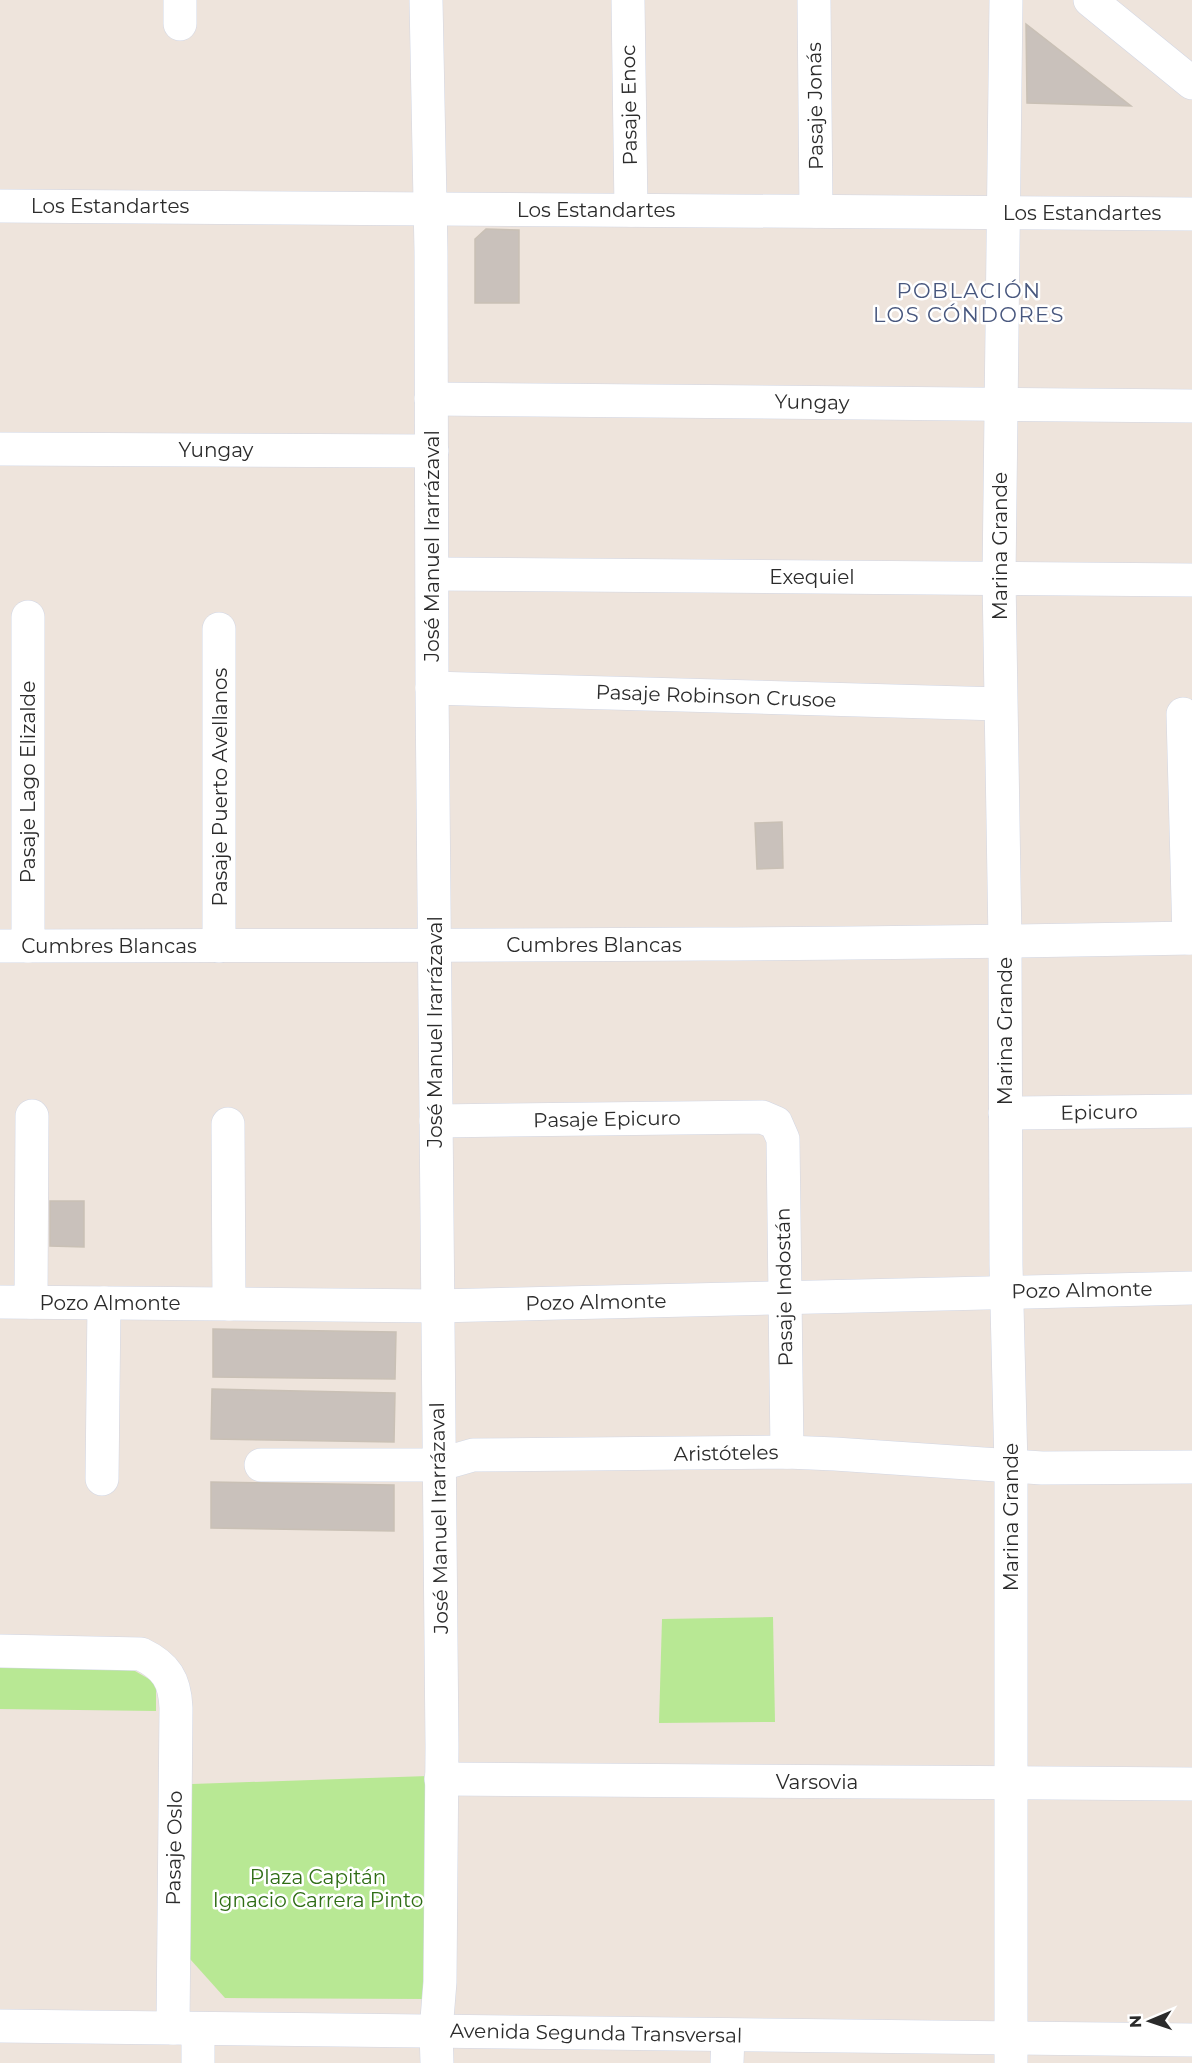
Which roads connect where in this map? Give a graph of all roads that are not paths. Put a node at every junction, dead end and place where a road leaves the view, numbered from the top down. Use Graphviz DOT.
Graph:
graph roads {
  1 [pos="426,0"];
  2 [pos="628,0"];
  3 [pos="814,0"];
  4 [pos="1006,0"];
  5 [pos="1090,0"];
  6 [pos="1192,83"];
  7 [pos="0,206"];
  8 [pos="430,208"];
  9 [pos="631,210"];
  10 [pos="816,211"];
  11 [pos="1003,213"];
  12 [pos="1192,214"];
  13 [pos="431,399"];
  14 [pos="1001,404"];
  15 [pos="1192,406"];
  16 [pos="0,449"];
  17 [pos="432,451"];
  18 [pos="433,573"];
  19 [pos="999,578"];
  20 [pos="1192,580"];
  21 [pos="28,618"];
  22 [pos="219,629"];
  23 [pos="432,688"];
  24 [pos="1000,704"];
  25 [pos="1183,714"];
  26 [pos="1190,938"];
  27 [pos="1005,942"];
  28 [pos="14,946"];
  29 [pos="219,946"];
  30 [pos="435,946"];
  31 [pos="1192,1111"];
  32 [pos="1005,1113"];
  33 [pos="32,1116"];
  34 [pos="436,1121"];
  35 [pos="776,1123"];
  36 [pos="228,1124"];
  37 [pos="1192,1288"];
  38 [pos="1006,1291"];
  39 [pos="784,1297"];
  40 [pos="16,1302"];
  41 [pos="104,1303"];
  42 [pos="229,1304"];
  43 [pos="437,1306"];
  44 [pos="787,1452"];
  45 [pos="261,1465"];
  46 [pos="438,1465"];
  47 [pos="1011,1466"];
  48 [pos="1192,1467"];
  49 [pos="102,1479"];
  50 [pos="0,1651"];
  51 [pos="441,1779"];
  52 [pos="1011,1783"];
  53 [pos="1192,1784"];
  54 [pos="0,2026"];
  55 [pos="185,2028"];
  56 [pos="1192,2040"];
  57 [pos="436,2047"];
  58 [pos="728,2049"];
  59 [pos="1011,2051"];
  60 [pos="198,2063"];
  1 -- 8 [label="street, José Manuel Irarrázaval"];
  2 -- 9 [label="street, Pasaje Enoc"];
  3 -- 10 [label="street, Pasaje Jonás"];
  4 -- 11 [label="street, Marina Grande"];
  5 -- 6 [label="street"];
  7 -- 8 [label="street, Los Estandartes"];
  8 -- 9 [label="street, Los Estandartes"];
  8 -- 13 [label="street, José Manuel Irarrázaval"];
  9 -- 10 [label="street, Los Estandartes"];
  10 -- 11 [label="street, Los Estandartes"];
  11 -- 12 [label="street, Los Estandartes"];
  11 -- 14 [label="street, Marina Grande"];
  13 -- 14 [label="street, Yungay"];
  13 -- 17 [label="street, José Manuel Irarrázaval"];
  14 -- 15 [label="street, Yungay"];
  14 -- 19 [label="street, Marina Grande"];
  16 -- 17 [label="street, Yungay"];
  17 -- 18 [label="street, José Manuel Irarrázaval"];
  18 -- 19 [label="street, Exequiel"];
  18 -- 23 [label="street, José Manuel Irarrázaval"];
  19 -- 20 [label="street, Exequiel"];
  19 -- 24 [label="street, Marina Grande"];
  21 -- 28 [label="street, Pasaje Lago Elizalde"];
  22 -- 29 [label="street, Pasaje Puerto Avellanos"];
  23 -- 24 [label="street, Pasaje Robinson Crusoe"];
  23 -- 30 [label="street, José Manuel Irarrázaval"];
  24 -- 27 [label="street, Marina Grande"];
  25 -- 26 [label="street, Cumbres Blancas"];
  26 -- 27 [label="street, Cumbres Blancas"];
  27 -- 30 [label="street, Cumbres Blancas"];
  27 -- 32 [label="street, Marina Grande"];
  28 -- 29 [label="street, Cumbres Blancas"];
  29 -- 30 [label="street, Cumbres Blancas"];
  30 -- 34 [label="street, José Manuel Irarrázaval"];
  31 -- 32 [label="street, Epicuro"];
  32 -- 38 [label="street, Marina Grande"];
  33 -- 40 [label="street"];
  34 -- 35 [label="street, Pasaje Epicuro"];
  34 -- 43 [label="street, José Manuel Irarrázaval"];
  35 -- 39 [label="street, Pasaje Indostán"];
  36 -- 42 [label="street"];
  37 -- 38 [label="street, Pozo Almonte"];
  38 -- 39 [label="street, Pozo Almonte"];
  38 -- 47 [label="street, Marina Grande"];
  39 -- 43 [label="street, Pozo Almonte"];
  39 -- 44 [label="street, Pasaje Indostán"];
  40 -- 41 [label="street, Pozo Almonte"];
  41 -- 42 [label="street, Pozo Almonte"];
  41 -- 49 [label="street"];
  42 -- 43 [label="street, Pozo Almonte"];
  43 -- 46 [label="street, José Manuel Irarrázaval"];
  44 -- 46 [label="street, Aristóteles"];
  44 -- 47 [label="street, Aristóteles"];
  45 -- 46 [label="street, Aristóteles"];
  46 -- 51 [label="street, José Manuel Irarrázaval"];
  47 -- 48 [label="street, Aristóteles"];
  47 -- 52 [label="street, Marina Grande"];
  50 -- 55 [label="street, Pasaje Oslo"];
  51 -- 52 [label="street, Varsovia"];
  51 -- 57 [label="street, José Manuel Irarrázaval"];
  52 -- 53 [label="street, Varsovia"];
  52 -- 59 [label="street, Marina Grande"];
  54 -- 55 [label="street, Avenida Segunda Transversal"];
  55 -- 57 [label="street, Avenida Segunda Transversal"];
  55 -- 60 [label="street, Pasaje Oslo"];
  56 -- 59 [label="street, Avenida Segunda Transversal"];
  57 -- 58 [label="street, Avenida Segunda Transversal"];
  58 -- 59 [label="street, Avenida Segunda Transversal"];
}
